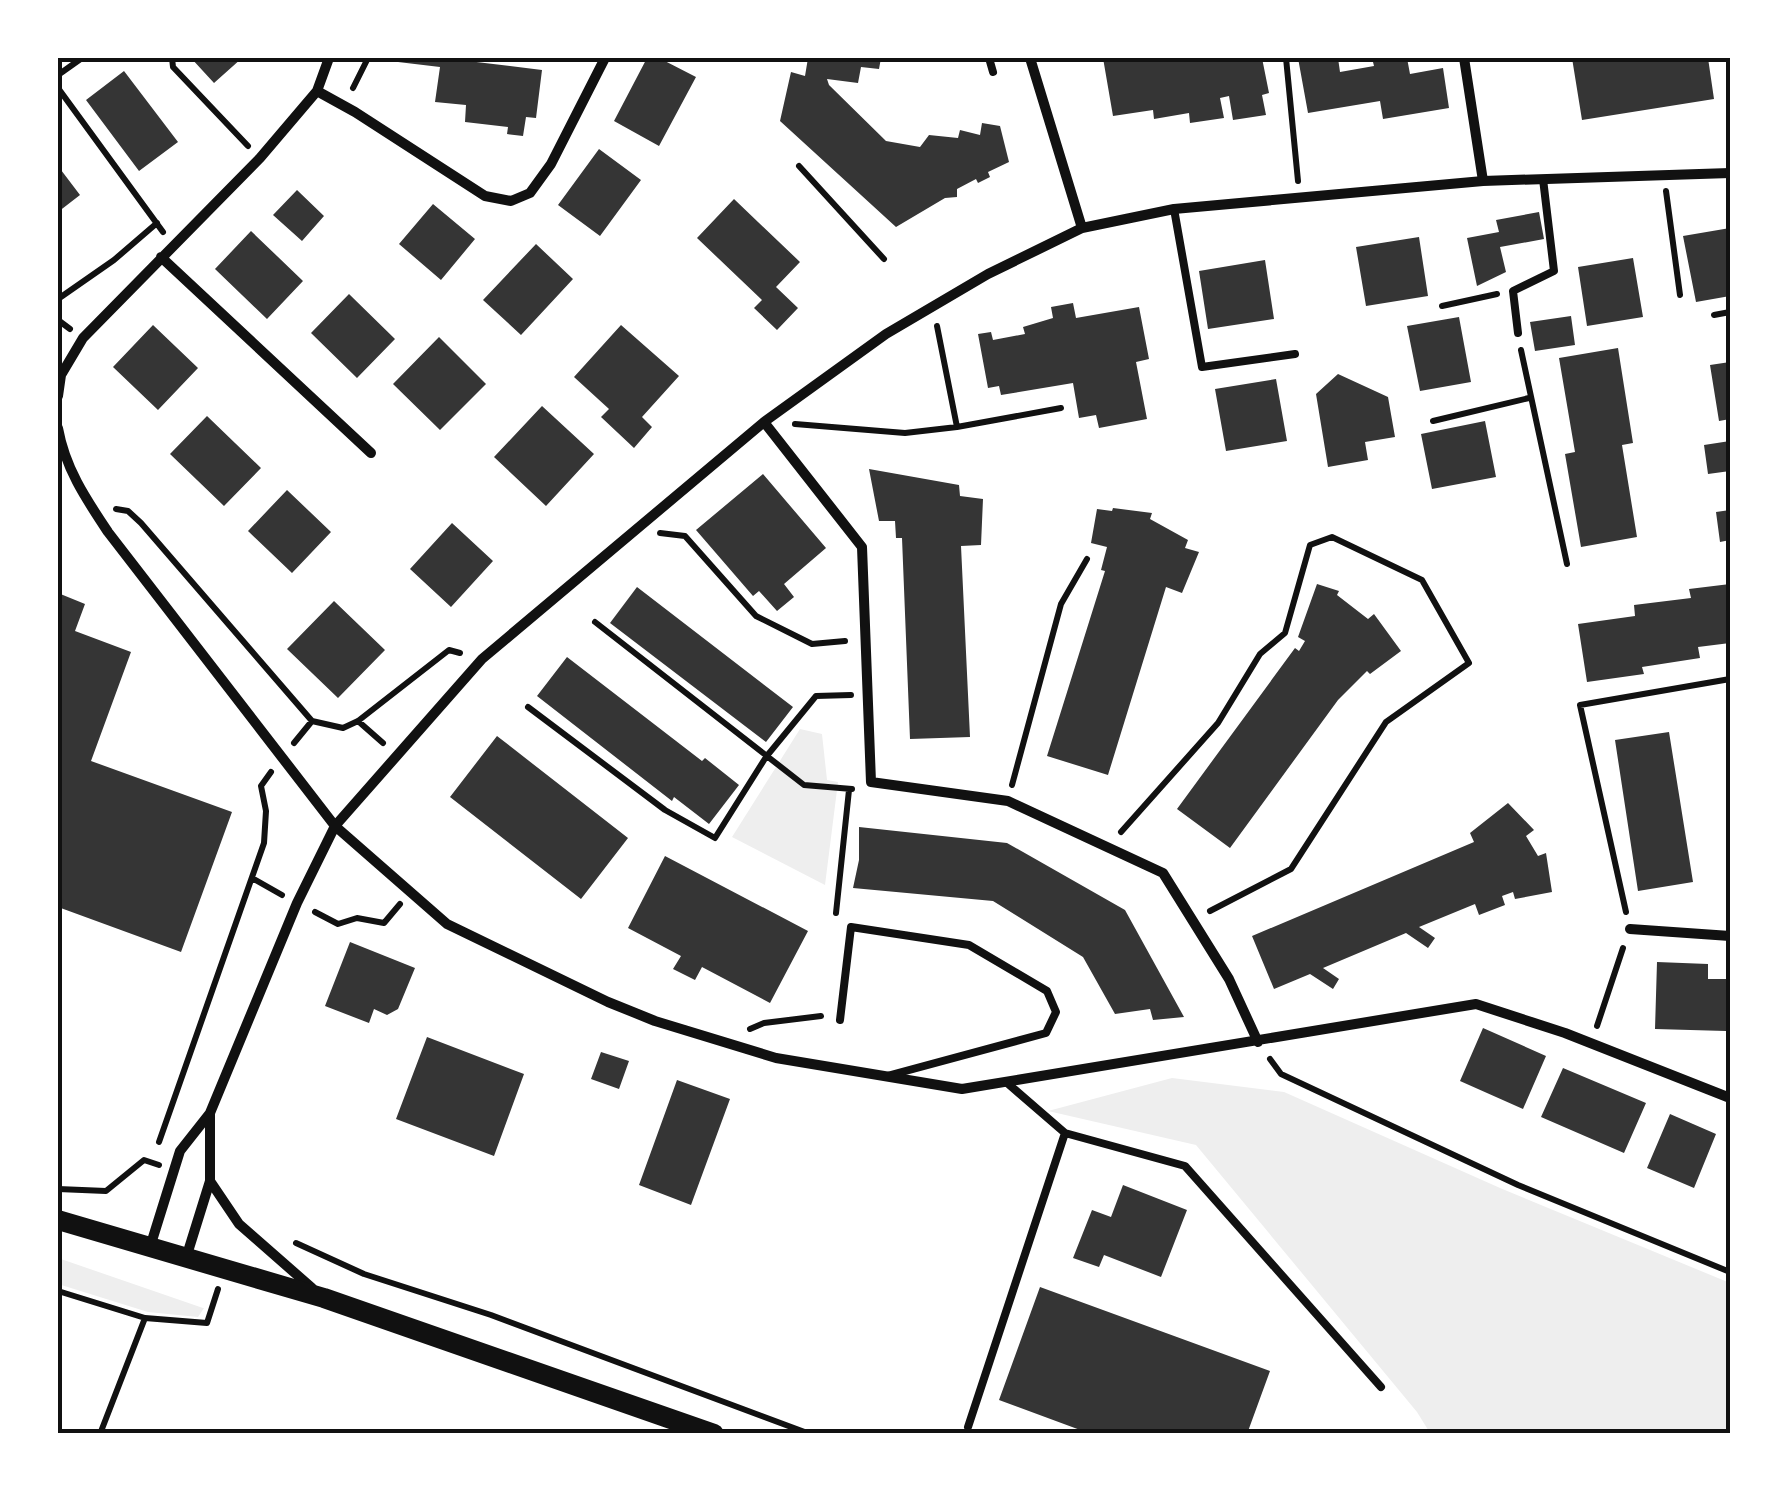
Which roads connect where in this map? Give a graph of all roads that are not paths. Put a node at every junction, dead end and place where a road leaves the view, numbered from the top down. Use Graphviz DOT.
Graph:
graph roads {
  1 [pos="329,58"];
  2 [pos="605,58"];
  3 [pos="989,58"];
  4 [pos="1030,58"];
  5 [pos="1464,58"];
  6 [pos="994,72"];
  7 [pos="316,91"];
  8 [pos="1730,173"];
  9 [pos="1542,179"];
  10 [pos="1483,181"];
  11 [pos="1174,209"];
  12 [pos="1082,228"];
  13 [pos="161,257"];
  14 [pos="1518,333"];
  15 [pos="1295,354"];
  16 [pos="59,375"];
  17 [pos="58,396"];
  18 [pos="764,422"];
  19 [pos="58,428"];
  20 [pos="371,453"];
  21 [pos="335,826"];
  22 [pos="1630,929"];
  23 [pos="1730,936"];
  24 [pos="840,1020"];
  25 [pos="1258,1042"];
  26 [pos="883,1076"];
  27 [pos="1006,1082"];
  28 [pos="1730,1098"];
  29 [pos="210,1113"];
  30 [pos="1065,1133"];
  31 [pos="210,1182"];
  32 [pos="58,1220"];
  33 [pos="150,1246"];
  34 [pos="186,1258"];
  35 [pos="324,1298"];
  36 [pos="1381,1387"];
  37 [pos="968,1427"];
  38 [pos="714,1434"];
  1 -- 7 [label="street"];
  2 -- 7 [label="street"];
  3 -- 6 [label="lane"];
  4 -- 12 [label="street"];
  5 -- 10 [label="street"];
  7 -- 13 [label="street"];
  8 -- 9 [label="street"];
  9 -- 10 [label="street"];
  9 -- 14 [label="lane"];
  10 -- 11 [label="street"];
  11 -- 12 [label="street"];
  11 -- 15 [label="lane"];
  12 -- 18 [label="street"];
  13 -- 16 [label="street"];
  13 -- 20 [label="street"];
  16 -- 17 [label="street"];
  18 -- 21 [label="street"];
  18 -- 25 [label="street"];
  19 -- 21 [label="street"];
  21 -- 26 [label="street"];
  21 -- 29 [label="street"];
  22 -- 23 [label="street"];
  24 -- 26 [label="lane"];
  25 -- 27 [label="street"];
  25 -- 28 [label="street"];
  26 -- 27 [label="street"];
  27 -- 30 [label="lane"];
  29 -- 31 [label="street"];
  29 -- 33 [label="street"];
  30 -- 36 [label="lane"];
  30 -- 37 [label="lane"];
  31 -- 34 [label="street"];
  31 -- 35 [label="street"];
  32 -- 33 [label="main road"];
  33 -- 34 [label="main road"];
  34 -- 35 [label="main road"];
  35 -- 38 [label="main road"];
}
